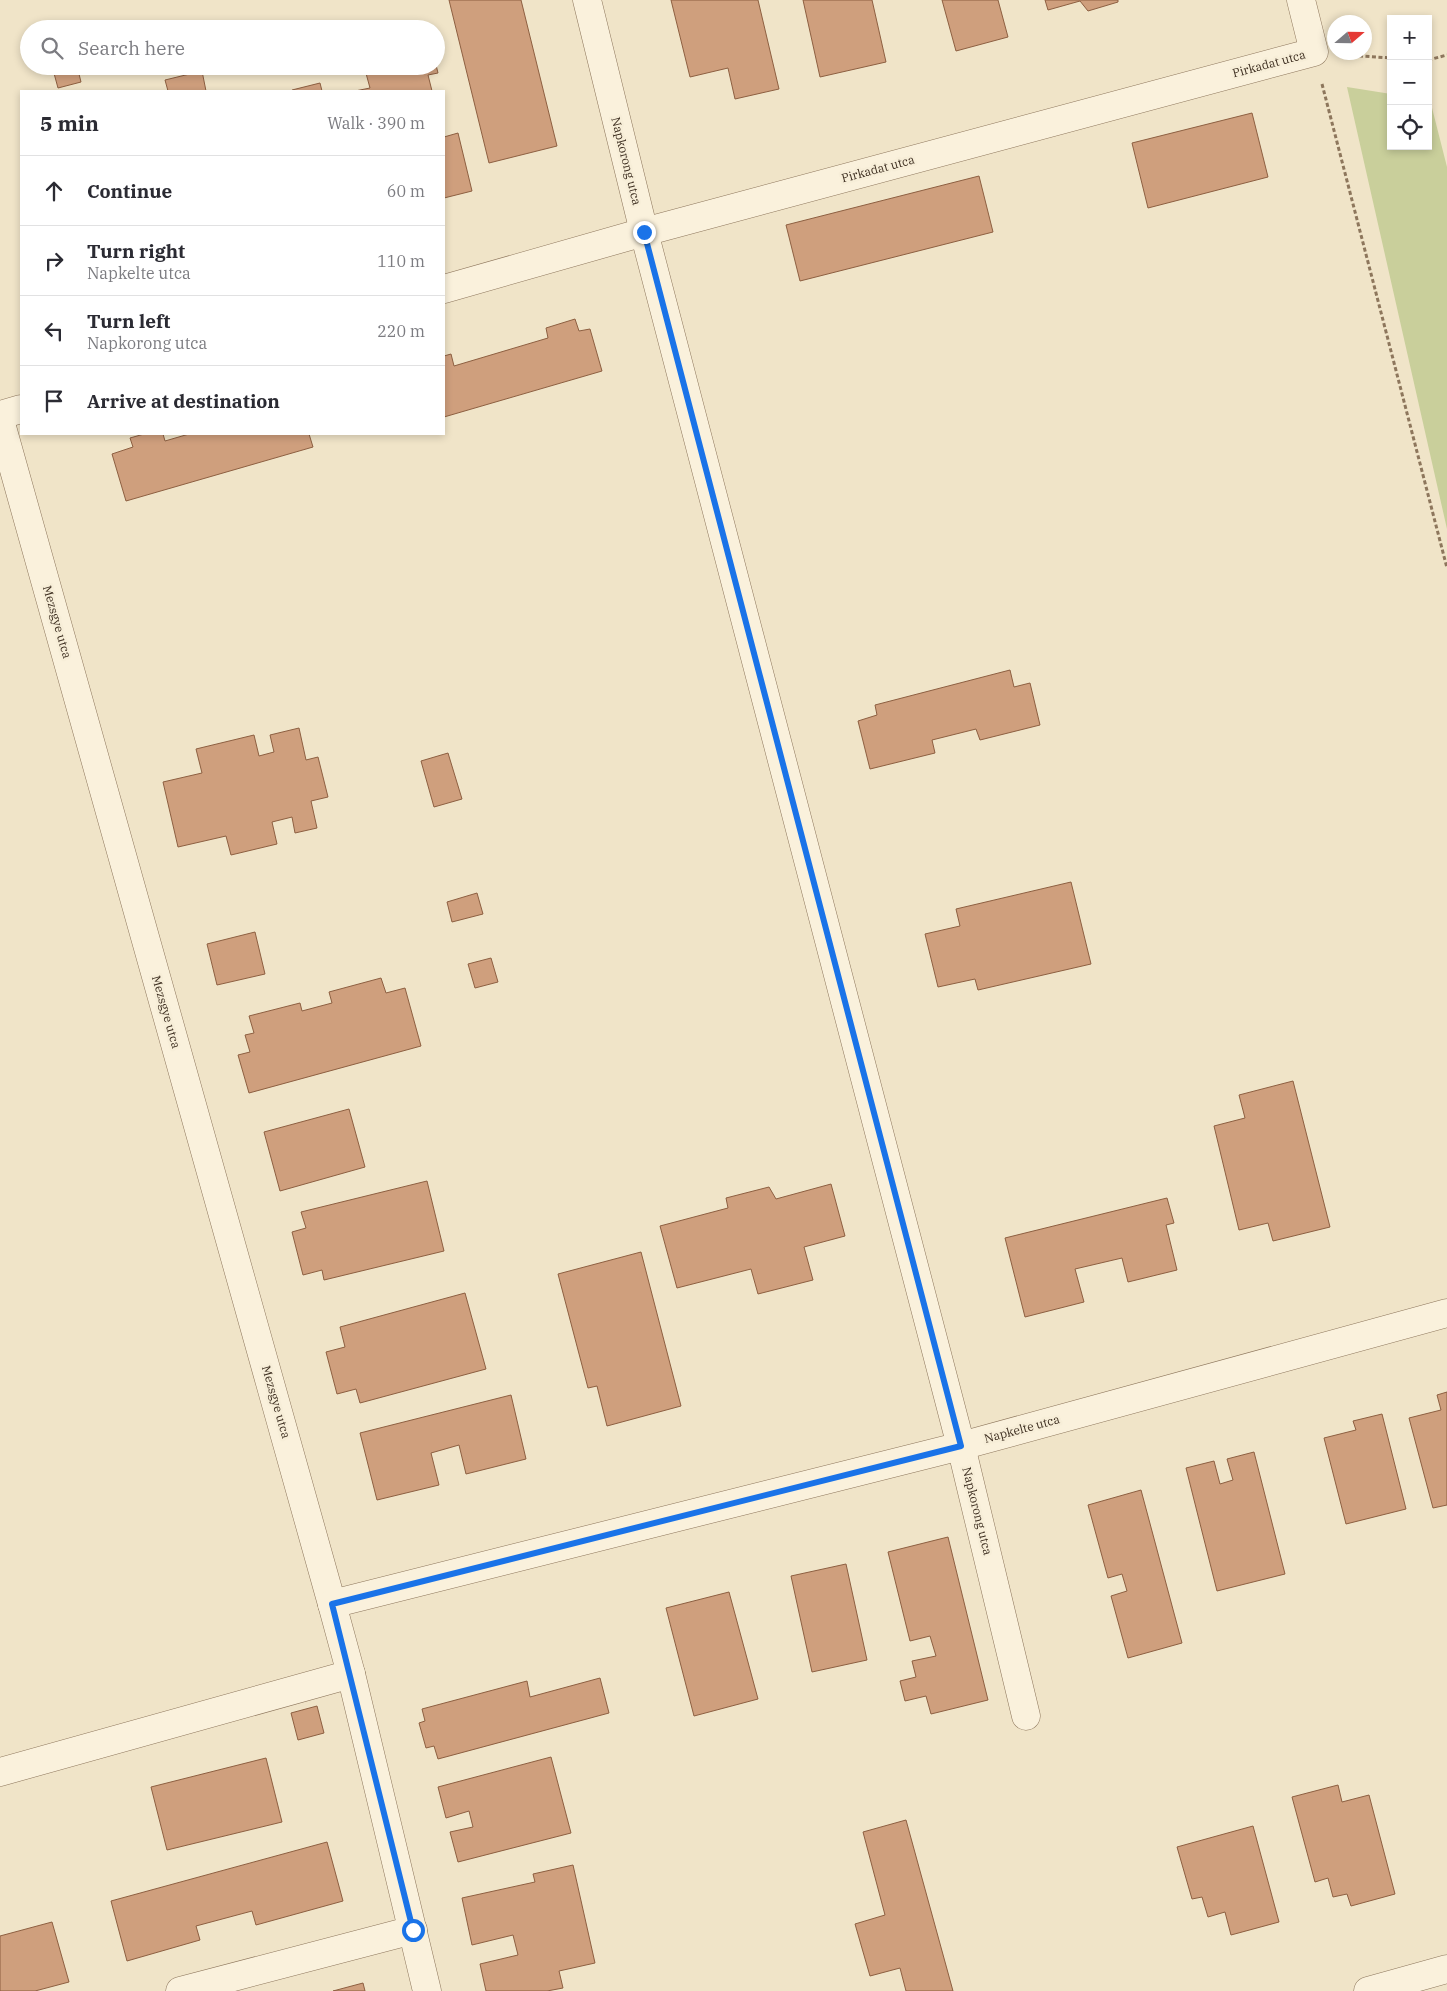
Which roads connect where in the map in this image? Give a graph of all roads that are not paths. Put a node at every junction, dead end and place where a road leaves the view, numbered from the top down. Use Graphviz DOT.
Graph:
graph roads {
  1 [pos="587,0"];
  2 [pos="1300,0"];
  3 [pos="644,232"];
  4 [pos="445,289"];
  5 [pos="20,409"];
  6 [pos="0,415"];
  7 [pos="0,420"];
  8 [pos="1447,1313"];
  9 [pos="961,1446"];
  10 [pos="332,1604"];
  11 [pos="351,1674"];
  12 [pos="1026,1716"];
  13 [pos="0,1772"];
  14 [pos="413,1930"];
  15 [pos="1447,1969"];
  16 [pos="180,1991"];
  17 [pos="428,1991"];
  18 [pos="1368,1991"];
  1 -- 3 [label="street, Napkorong utca"];
  2 -- 3 [label="street, Pirkadat utca"];
  3 -- 4 [label="street, Pirkadat utca"];
  3 -- 9 [label="street, Napkorong utca"];
  5 -- 6 [label="street"];
  7 -- 10 [label="street, Mezsgye utca"];
  8 -- 9 [label="street, Napkelte utca"];
  9 -- 10 [label="street, Napkelte utca"];
  9 -- 12 [label="street, Napkorong utca"];
  10 -- 11 [label="street, Mezsgye utca"];
  11 -- 13 [label="street"];
  11 -- 14 [label="street, Mezsgye utca"];
  14 -- 16 [label="street"];
  14 -- 17 [label="street, Mezsgye utca"];
  15 -- 18 [label="street"];
}
